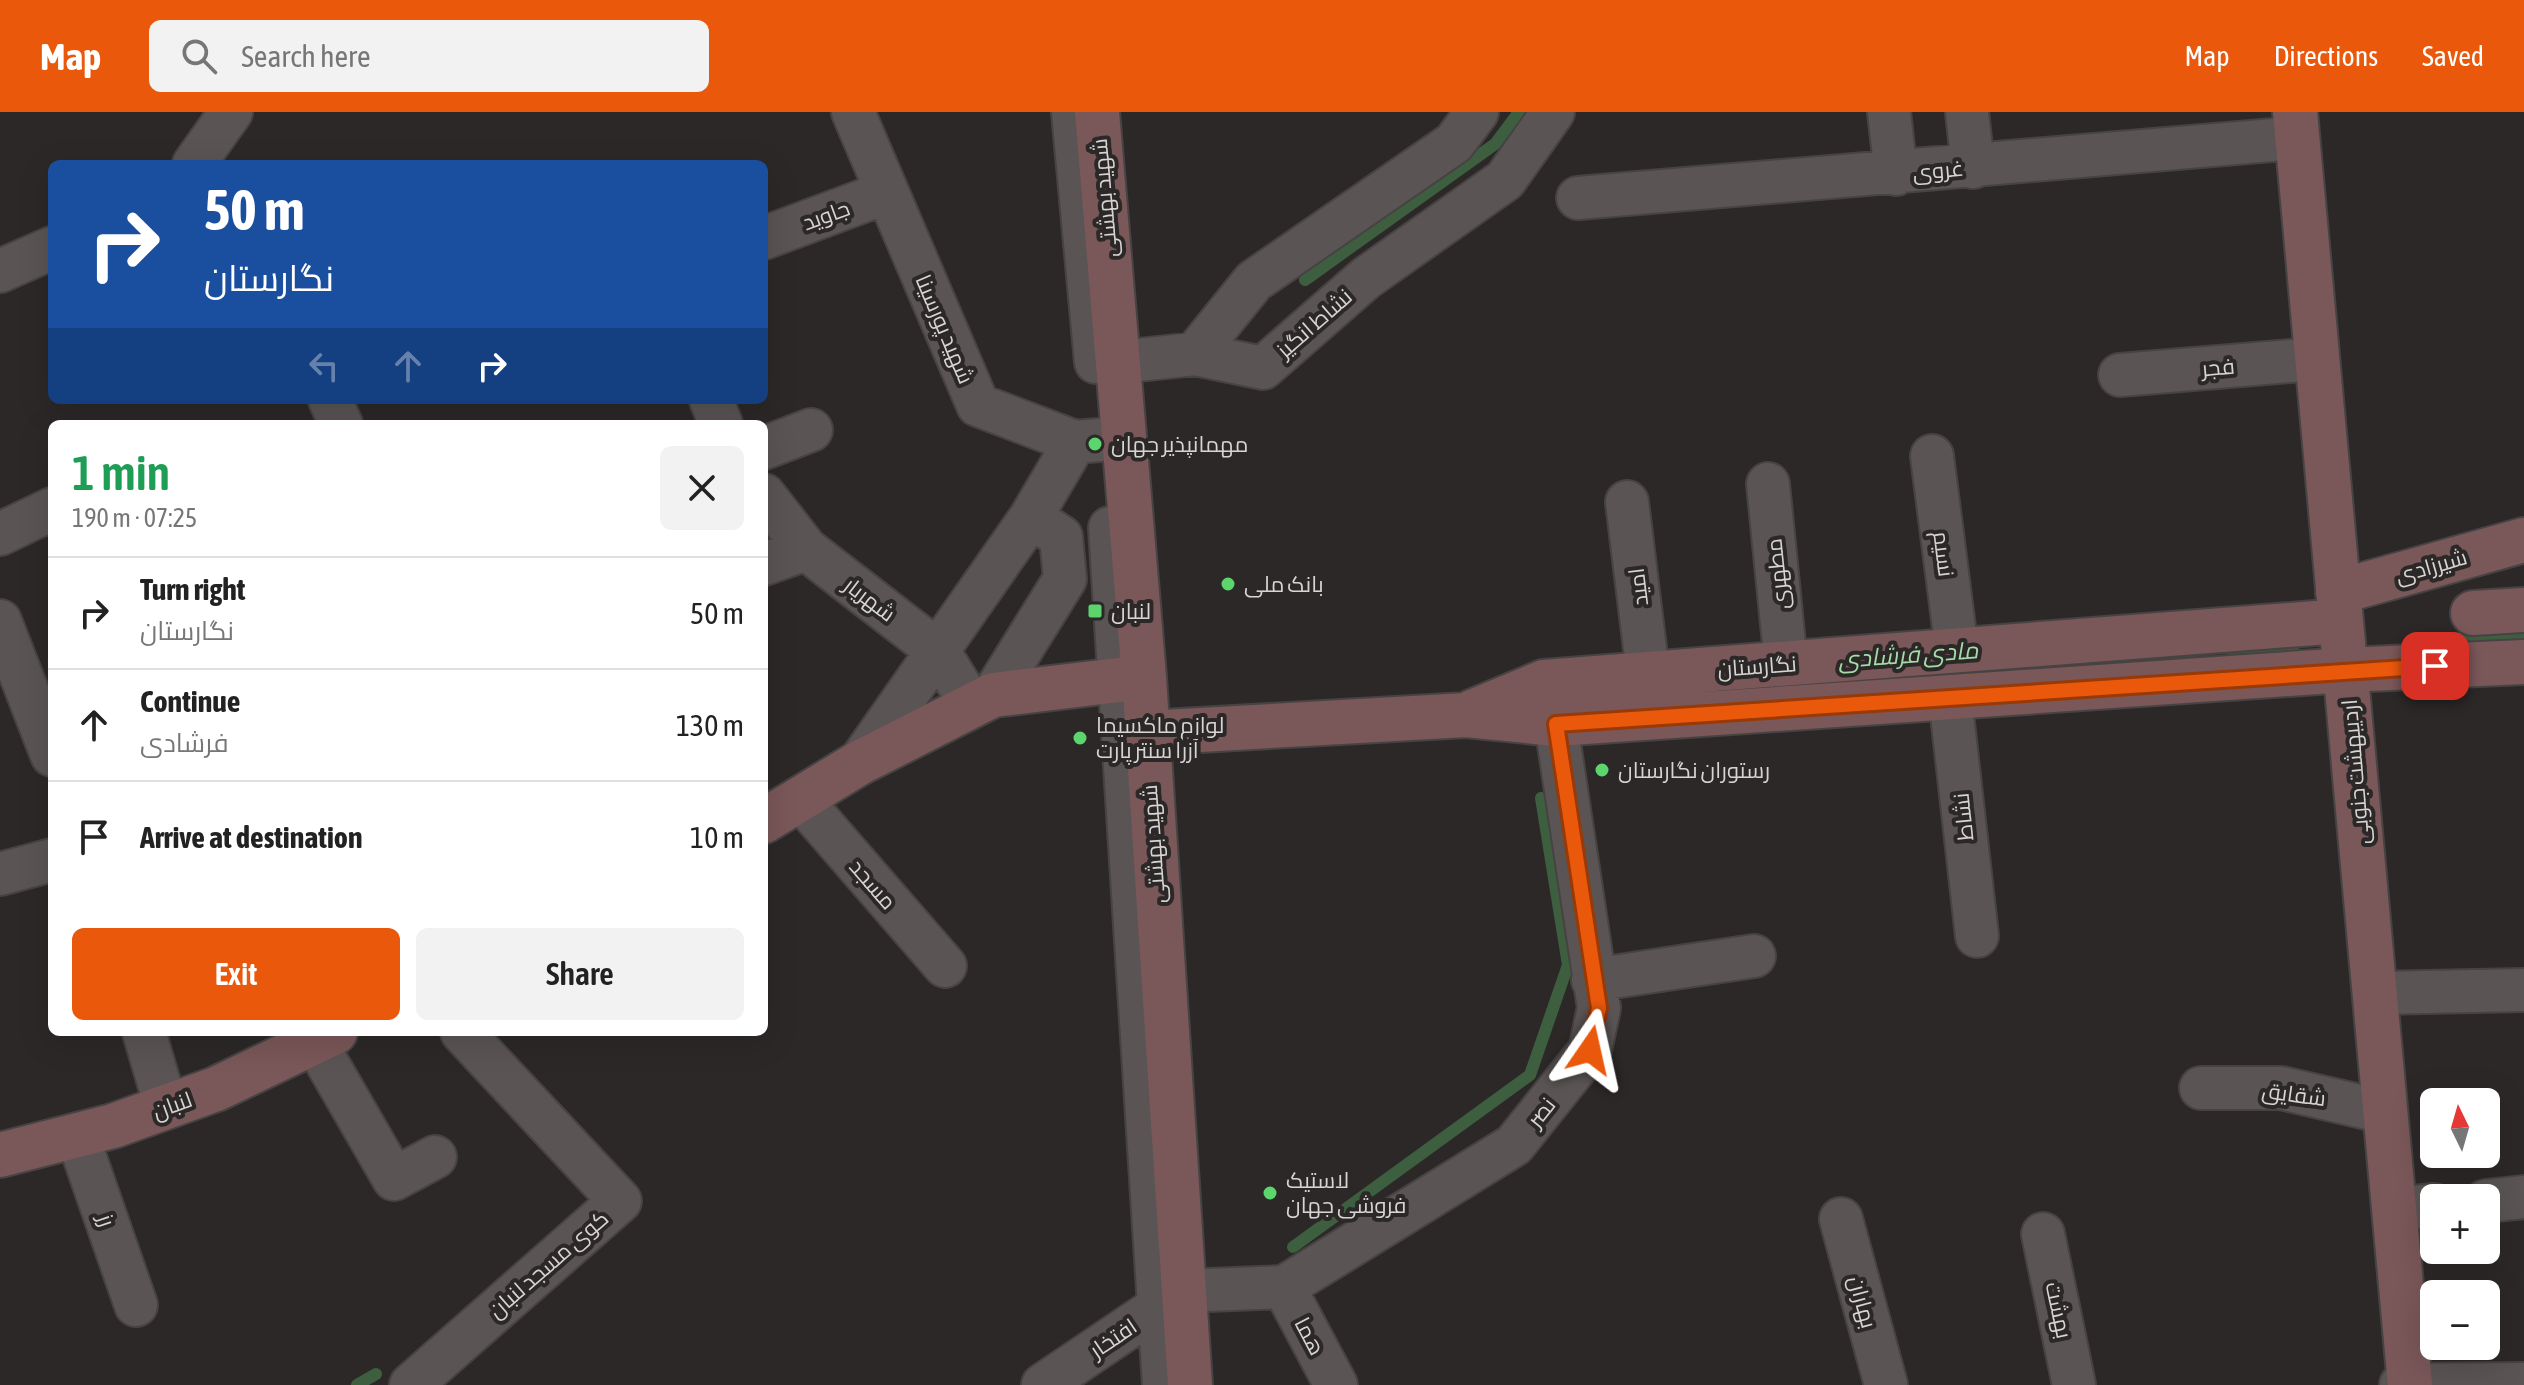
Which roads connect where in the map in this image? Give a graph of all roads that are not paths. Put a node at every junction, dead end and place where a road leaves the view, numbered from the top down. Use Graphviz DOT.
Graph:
graph roads {
  1 [pos="231,112"];
  2 [pos="853,112"];
  3 [pos="1073,112"];
  4 [pos="1097,112"];
  5 [pos="1477,112"];
  6 [pos="1553,112"];
  7 [pos="1889,112"];
  8 [pos="1967,112"];
  9 [pos="2296,125"];
  10 [pos="197,160"];
  11 [pos="1973,167"];
  12 [pos="1896,174"];
  13 [pos="887,192"];
  14 [pos="1578,198"];
  15 [pos="768,237"];
  16 [pos="48,250"];
  17 [pos="0,271"];
  18 [pos="1195,354"];
  19 [pos="2315,359"];
  20 [pos="1119,362"];
  21 [pos="2120,375"];
  22 [pos="811,430"];
  23 [pos="1101,440"];
  24 [pos="768,446"];
  25 [pos="1932,456"];
  26 [pos="1768,484"];
  27 [pos="768,500"];
  28 [pos="1627,502"];
  29 [pos="48,511"];
  30 [pos="1031,517"];
  31 [pos="0,534"];
  32 [pos="2524,540"];
  33 [pos="806,549"];
  34 [pos="768,563"];
  35 [pos="2340,606"];
  36 [pos="2524,610"];
  37 [pos="2473,613"];
  38 [pos="0,621"];
  39 [pos="1957,651"];
  40 [pos="939,652"];
  41 [pos="2524,662"];
  42 [pos="1786,664"];
  43 [pos="2346,670"];
  44 [pos="1648,673"];
  45 [pos="1132,679"];
  46 [pos="1950,697"];
  47 [pos="982,700"];
  48 [pos="1466,715"];
  49 [pos="1556,724"];
  50 [pos="1146,733"];
  51 [pos="48,745"];
  52 [pos="859,763"];
  53 [pos="783,811"];
  54 [pos="48,861"];
  55 [pos="0,874"];
  56 [pos="1977,936"];
  57 [pos="1754,956"];
  58 [pos="945,966"];
  59 [pos="1593,980"];
  60 [pos="2524,990"];
  61 [pos="2375,993"];
  62 [pos="145,1036"];
  63 [pos="466,1036"];
  64 [pos="325,1037"];
  65 [pos="2201,1088"];
  66 [pos="166,1107"];
  67 [pos="2385,1112"];
  68 [pos="77,1135"];
  69 [pos="0,1155"];
  70 [pos="435,1157"];
  71 [pos="2524,1197"];
  72 [pos="2500,1200"];
  73 [pos="2414,1207"];
  74 [pos="1841,1219"];
  75 [pos="2043,1234"];
  76 [pos="1284,1287"];
  77 [pos="1170,1299"];
  78 [pos="136,1305"];
  79 [pos="2524,1384"];
  80 [pos="411,1385"];
  81 [pos="1043,1385"];
  82 [pos="1164,1385"];
  83 [pos="1190,1385"];
  84 [pos="1336,1385"];
  85 [pos="1886,1385"];
  86 [pos="2074,1385"];
  87 [pos="2401,1385"];
  88 [pos="2410,1385"];
  1 -- 10 [label="street"];
  2 -- 13 [label="street, شهید پورسینا"];
  3 -- 23 [label="street, شهید بهشتی"];
  4 -- 20 [label="street, شهید بهشتی"];
  5 -- 18 [label="street"];
  6 -- 18 [label="street, نشاط انگیز"];
  7 -- 12 [label="street"];
  8 -- 11 [label="street"];
  9 -- 11 [label="street, غروی"];
  9 -- 19 [label="street, اردیبهشت جنوبی"];
  11 -- 12 [label="street, غروی"];
  12 -- 14 [label="street, غروی"];
  13 -- 15 [label="street, جاوید"];
  13 -- 23 [label="street, شهید پورسینا"];
  16 -- 17 [label="street"];
  18 -- 20 [label="street"];
  19 -- 21 [label="street, فجر"];
  19 -- 35 [label="street, اردیبهشت جنوبی"];
  20 -- 23 [label="street, شهید بهشتی"];
  22 -- 24 [label="street"];
  23 -- 30 [label="street"];
  23 -- 45 [label="street, شهید بهشتی"];
  25 -- 39 [label="street, نسیم"];
  26 -- 42 [label="street, مطهری"];
  27 -- 33 [label="street, شهریار"];
  28 -- 44 [label="street, امید"];
  29 -- 31 [label="street"];
  30 -- 40 [label="street"];
  30 -- 47 [label="street"];
  32 -- 35 [label="street, شیرزادی"];
  33 -- 34 [label="street"];
  33 -- 40 [label="street, شهریار"];
  35 -- 39 [label="street, نگارستان"];
  35 -- 43 [label="street, اردیبهشت جنوبی"];
  36 -- 37 [label="street"];
  38 -- 51 [label="street"];
  39 -- 42 [label="street, نگارستان"];
  40 -- 47 [label="street, شهریار"];
  40 -- 52 [label="street"];
  41 -- 43 [label="street, نگارستان"];
  42 -- 44 [label="street, نگارستان"];
  43 -- 46 [label="street, نگارستان"];
  43 -- 61 [label="street, اردیبهشت جنوبی"];
  44 -- 48 [label="street, نگارستان"];
  45 -- 47 [label="street"];
  45 -- 50 [label="street, شهید بهشتی"];
  45 -- 77 [label="street, شهید بهشتی"];
  46 -- 49 [label="street, نگارستان"];
  46 -- 56 [label="street, نشاط"];
  47 -- 52 [label="street"];
  48 -- 49 [label="street, نگارستان"];
  48 -- 50 [label="street, نگارستان"];
  49 -- 59 [label="street, نصر"];
  50 -- 77 [label="street, شهید بهشتی"];
  52 -- 53 [label="street"];
  53 -- 58 [label="street, مسجد"];
  54 -- 55 [label="street"];
  57 -- 59 [label="street"];
  59 -- 76 [label="street, نصر"];
  60 -- 61 [label="street"];
  61 -- 67 [label="street, اردیبهشت جنوبی"];
  62 -- 66 [label="street"];
  63 -- 80 [label="street, کوی مسجد لنبان"];
  64 -- 66 [label="street, لنبان"];
  64 -- 70 [label="street"];
  65 -- 67 [label="street, شقایق"];
  66 -- 68 [label="street, لنبان"];
  67 -- 73 [label="street, اردیبهشت جنوبی"];
  68 -- 69 [label="street, لنبان"];
  68 -- 78 [label="street, رز"];
  71 -- 72 [label="street"];
  73 -- 88 [label="street, اردیبهشت جنوبی"];
  74 -- 85 [label="street, بهاران"];
  75 -- 86 [label="street, بهشت"];
  76 -- 77 [label="street"];
  76 -- 84 [label="street, هما"];
  77 -- 81 [label="street, افتخار"];
  77 -- 82 [label="street, شهید بهشتی"];
  77 -- 83 [label="street, شهید بهشتی"];
  79 -- 88 [label="street"];
  87 -- 88 [label="street"];
}
